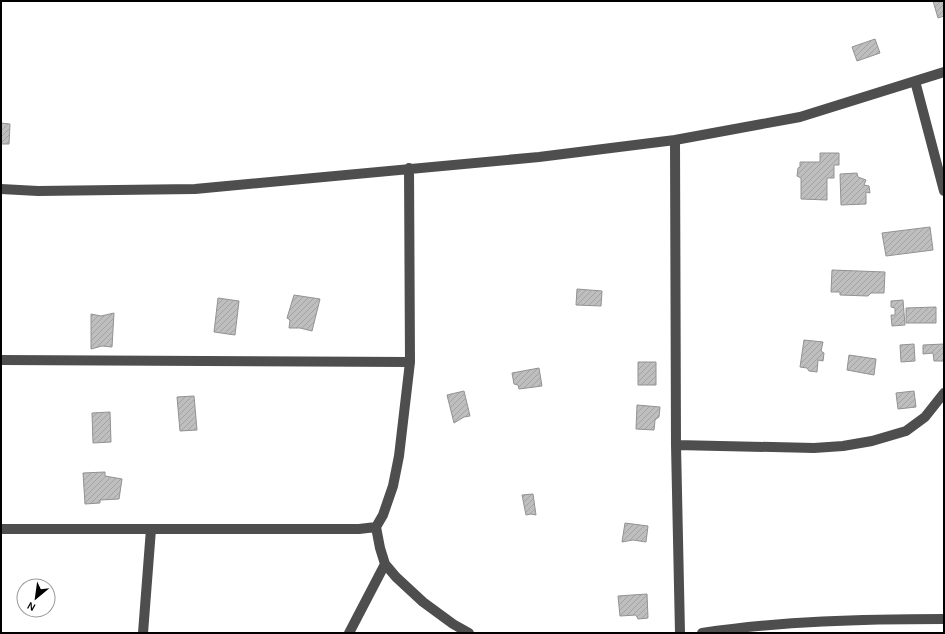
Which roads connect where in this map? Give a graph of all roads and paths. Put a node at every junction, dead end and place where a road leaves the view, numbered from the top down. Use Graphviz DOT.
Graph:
graph roads {
  1 [pos="944,72"];
  2 [pos="915,81"];
  3 [pos="675,140"];
  4 [pos="409,168"];
  5 [pos="1,190"];
  6 [pos="944,191"];
  7 [pos="1,360"];
  8 [pos="410,362"];
  9 [pos="944,393"];
  10 [pos="676,445"];
  11 [pos="376,527"];
  12 [pos="1,529"];
  13 [pos="151,529"];
  14 [pos="385,564"];
  15 [pos="944,618"];
  16 [pos="143,633"];
  17 [pos="349,633"];
  18 [pos="469,633"];
  19 [pos="680,633"];
  20 [pos="702,633"];
  1 -- 2 [label="street"];
  2 -- 3 [label="street"];
  2 -- 6 [label="street"];
  3 -- 4 [label="street"];
  3 -- 10 [label="street"];
  4 -- 5 [label="street"];
  4 -- 8 [label="street"];
  7 -- 8 [label="street"];
  8 -- 11 [label="street"];
  9 -- 10 [label="street"];
  10 -- 19 [label="street"];
  11 -- 13 [label="street"];
  11 -- 14 [label="street"];
  12 -- 13 [label="street"];
  13 -- 16 [label="street"];
  14 -- 17 [label="street"];
  14 -- 18 [label="street"];
  15 -- 20 [label="street"];
}
